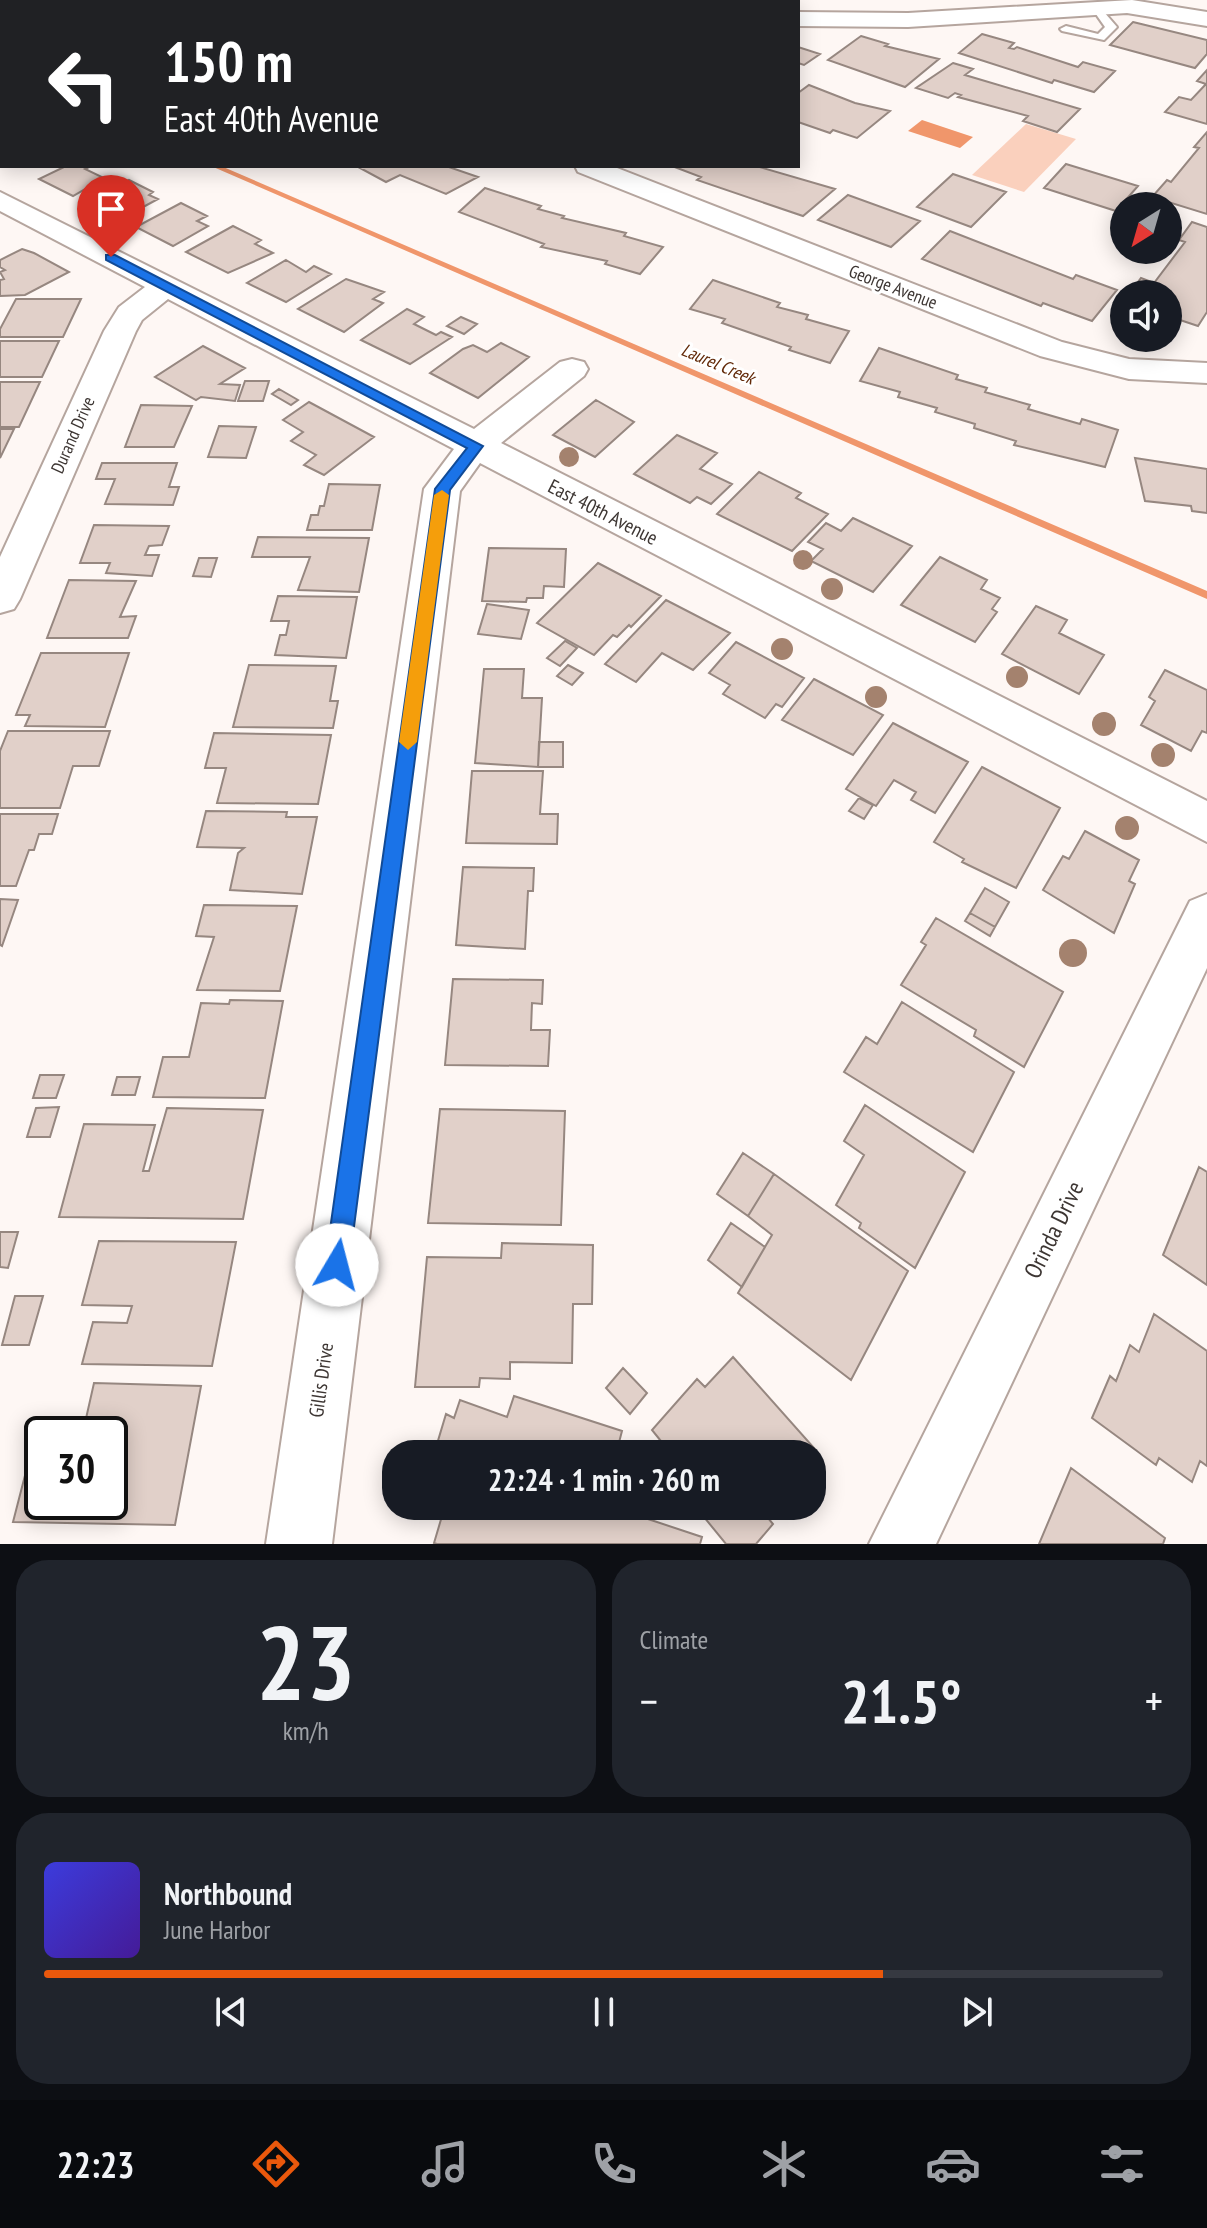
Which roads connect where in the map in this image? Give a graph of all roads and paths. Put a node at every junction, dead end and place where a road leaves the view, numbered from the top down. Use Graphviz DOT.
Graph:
graph roads {
  1 [pos="1018,6"];
  2 [pos="980,7"];
  3 [pos="1097,7"];
  4 [pos="800,19"];
  5 [pos="1207,19"];
  6 [pos="1066,29"];
  7 [pos="593,168"];
  8 [pos="0,200"];
  9 [pos="166,286"];
  10 [pos="572,369"];
  11 [pos="1207,373"];
  12 [pos="475,446"];
  13 [pos="0,599"];
  14 [pos="1207,823"];
  15 [pos="1207,916"];
  16 [pos="299,1544"];
  17 [pos="902,1544"];
  1 -- 2 [label="street"];
  1 -- 3 [label="street"];
  2 -- 4 [label="street"];
  3 -- 5 [label="street"];
  3 -- 6 [label="lane"];
  7 -- 11 [label="street, George Avenue"];
  8 -- 9 [label="street, East 40th Avenue"];
  9 -- 12 [label="street, East 40th Avenue"];
  9 -- 13 [label="street, Durand Drive"];
  10 -- 12 [label="street, Gillis Drive"];
  12 -- 14 [label="street, East 40th Avenue"];
  12 -- 16 [label="street, Gillis Drive"];
  15 -- 17 [label="street, Orinda Drive"];
}
